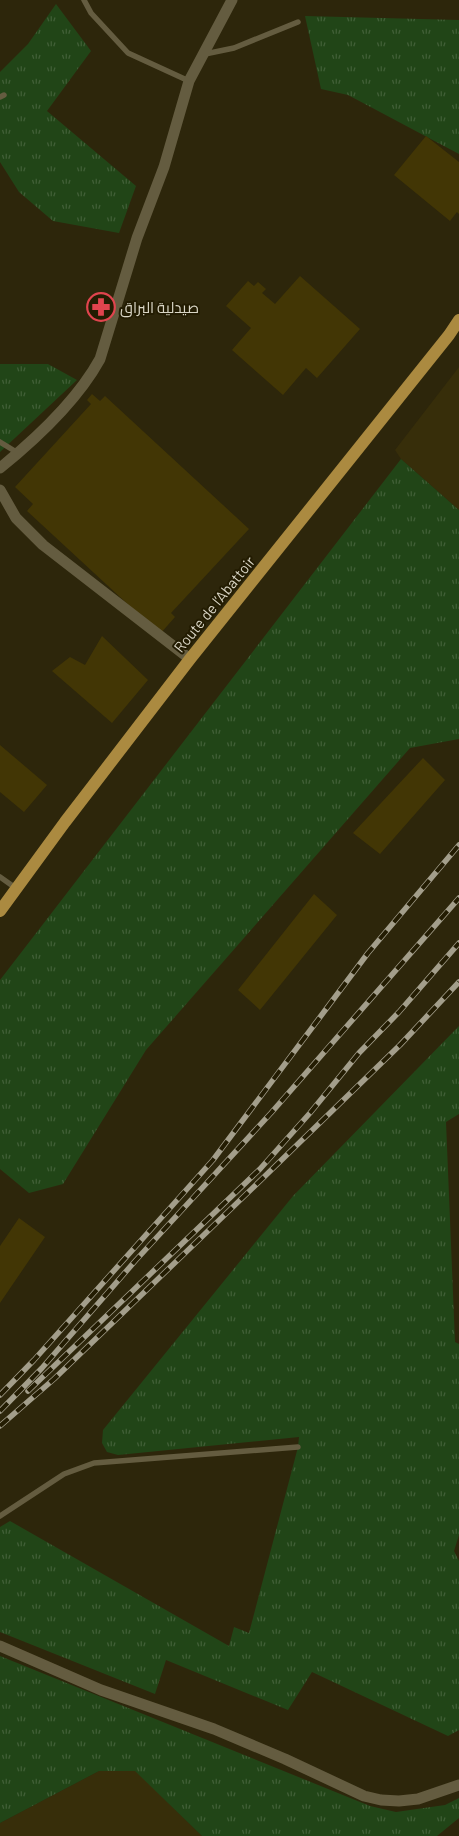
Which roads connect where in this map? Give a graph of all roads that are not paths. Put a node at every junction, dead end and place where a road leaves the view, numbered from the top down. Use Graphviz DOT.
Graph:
graph roads {
  1 [pos="84,0"];
  2 [pos="232,0"];
  3 [pos="298,22"];
  4 [pos="203,54"];
  5 [pos="189,81"];
  6 [pos="459,320"];
  7 [pos="0,442"];
  8 [pos="18,453"];
  9 [pos="0,468"];
  10 [pos="0,490"];
  11 [pos="190,660"];
  12 [pos="0,877"];
  13 [pos="18,889"];
  14 [pos="0,911"];
  15 [pos="298,1447"];
  16 [pos="0,1516"];
  17 [pos="0,1646"];
  18 [pos="459,1785"];
  1 -- 5 [label="lane"];
  2 -- 4 [label="street"];
  3 -- 4 [label="lane"];
  4 -- 5 [label="street"];
  5 -- 8 [label="street"];
  6 -- 11 [label="main road, Route de l’Abattoir"];
  7 -- 8 [label="lane"];
  8 -- 9 [label="street"];
  10 -- 11 [label="street"];
  11 -- 13 [label="main road, Route de l’Abattoir"];
  12 -- 13 [label="lane"];
  13 -- 14 [label="main road, Route de l’Abattoir"];
  15 -- 16 [label="lane"];
  17 -- 18 [label="street"];
}
